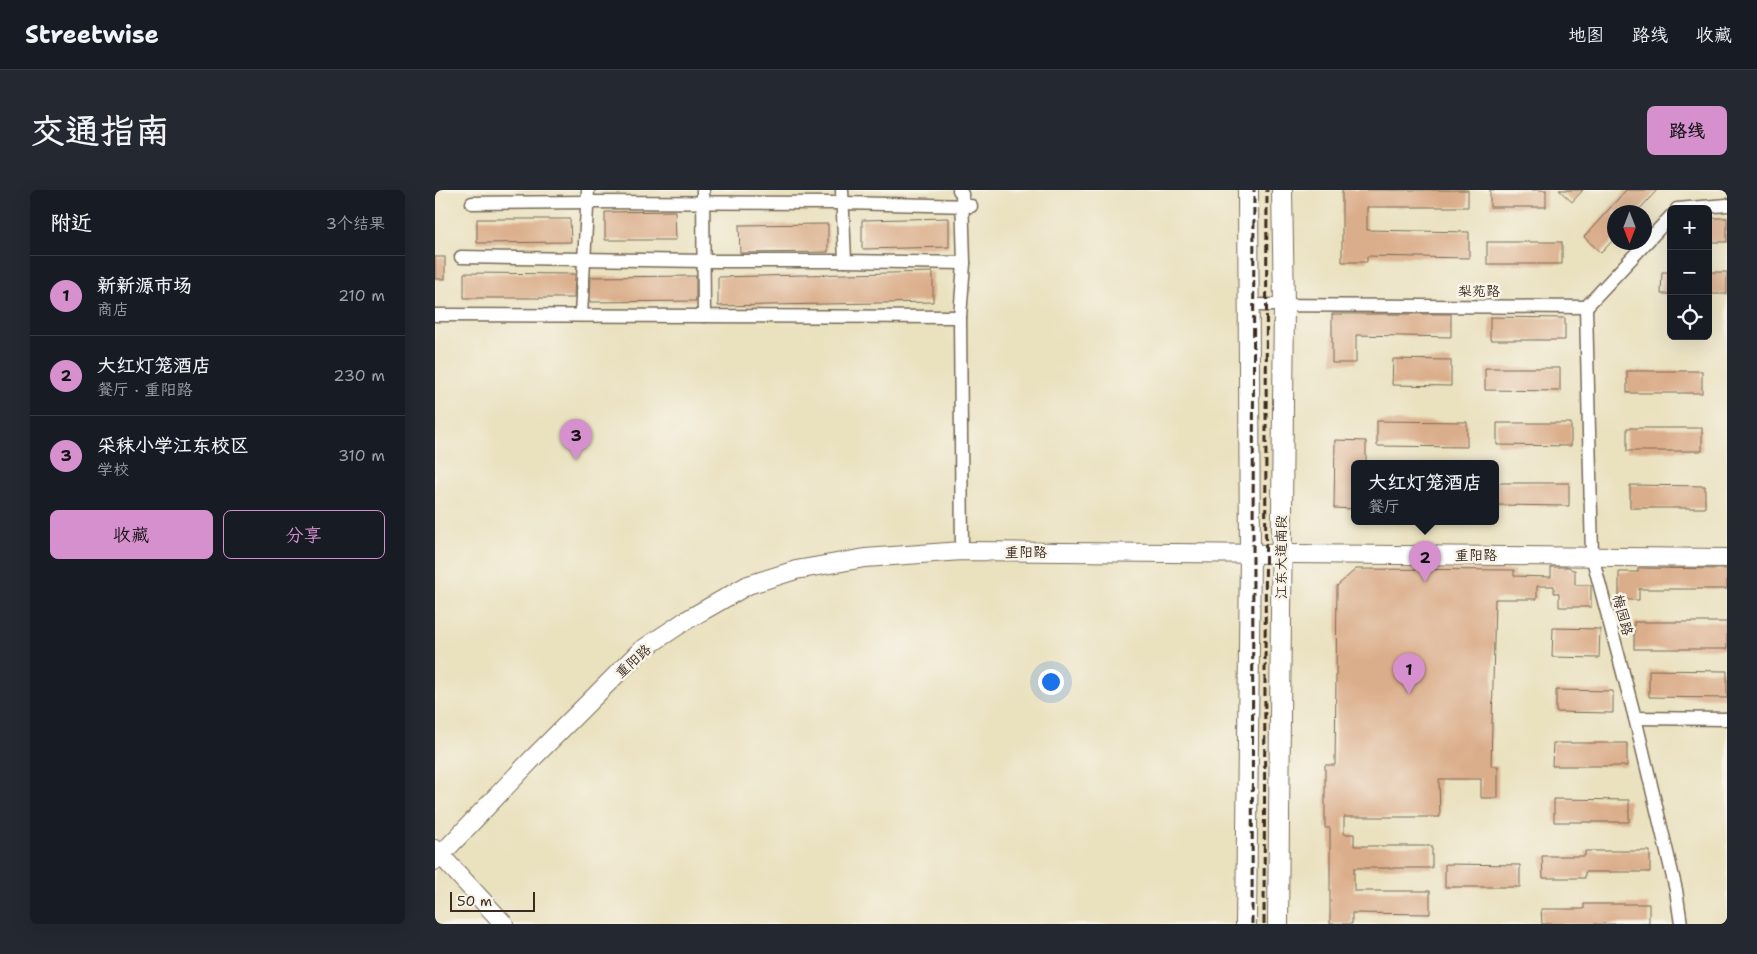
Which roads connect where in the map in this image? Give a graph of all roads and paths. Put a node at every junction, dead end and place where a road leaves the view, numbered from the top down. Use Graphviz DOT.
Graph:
graph roads {
  1 [pos="959,190"];
  2 [pos="1247,190"];
  3 [pos="1283,190"];
  4 [pos="588,196"];
  5 [pos="703,196"];
  6 [pos="842,196"];
  7 [pos="472,203"];
  8 [pos="967,206"];
  9 [pos="1727,206"];
  10 [pos="1712,207"];
  11 [pos="1667,220"];
  12 [pos="461,257"];
  13 [pos="704,261"];
  14 [pos="845,262"];
  15 [pos="964,263"];
  16 [pos="1284,304"];
  17 [pos="1248,305"];
  18 [pos="1586,307"];
  19 [pos="435,315"];
  20 [pos="581,315"];
  21 [pos="704,316"];
  22 [pos="960,317"];
  23 [pos="962,551"];
  24 [pos="1250,554"];
  25 [pos="1281,554"];
  26 [pos="1592,556"];
  27 [pos="1727,558"];
  28 [pos="1635,718"];
  29 [pos="1727,719"];
  30 [pos="437,855"];
  31 [pos="504,924"];
  32 [pos="1246,924"];
  33 [pos="1279,924"];
  34 [pos="1681,924"];
  1 -- 8 [label="street"];
  2 -- 17 [label="main road"];
  3 -- 16 [label="main road, 江东大道南段"];
  4 -- 5 [label="street"];
  4 -- 7 [label="street"];
  4 -- 20 [label="street"];
  5 -- 6 [label="street"];
  5 -- 13 [label="street"];
  6 -- 8 [label="street"];
  6 -- 14 [label="street"];
  8 -- 15 [label="street"];
  9 -- 10 [label="street"];
  11 -- 18 [label="street"];
  12 -- 13 [label="street"];
  13 -- 14 [label="street"];
  13 -- 21 [label="street"];
  14 -- 15 [label="street"];
  15 -- 22 [label="street"];
  16 -- 17 [label="street, 梨苑路"];
  16 -- 18 [label="street, 梨苑路"];
  16 -- 25 [label="main road, 江东大道南段"];
  17 -- 24 [label="main road"];
  18 -- 26 [label="street, 梅园路"];
  19 -- 20 [label="street"];
  20 -- 21 [label="street"];
  21 -- 22 [label="street"];
  22 -- 23 [label="street"];
  23 -- 24 [label="street, 重阳路"];
  23 -- 30 [label="street, 重阳路"];
  24 -- 25 [label="street, 重阳路"];
  24 -- 32 [label="main road"];
  25 -- 26 [label="street, 重阳路"];
  25 -- 33 [label="main road, 江东大道南段"];
  26 -- 27 [label="street, 重阳路"];
  26 -- 28 [label="street, 梅园路"];
  28 -- 29 [label="street"];
  28 -- 34 [label="street, 梅园路"];
  30 -- 31 [label="street"];
}
